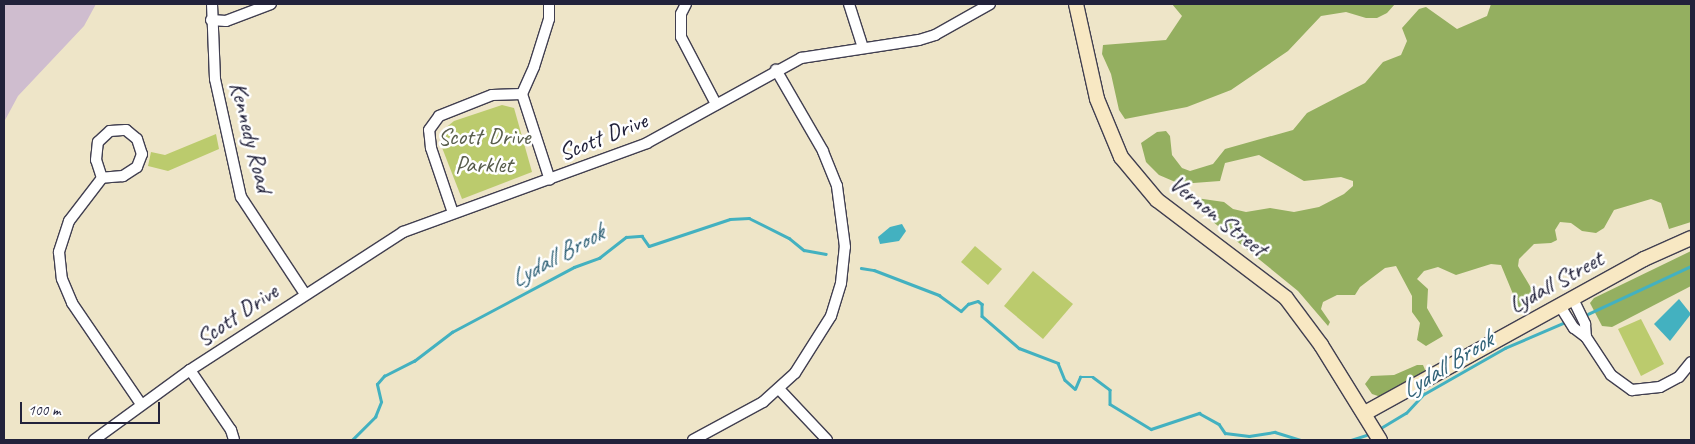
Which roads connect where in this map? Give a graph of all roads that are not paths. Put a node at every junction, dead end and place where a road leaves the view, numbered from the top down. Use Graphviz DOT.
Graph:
graph roads {
  1 [pos="212,4"];
  2 [pos="271,4"];
  3 [pos="549,4"];
  4 [pos="686,4"];
  5 [pos="849,4"];
  6 [pos="990,4"];
  7 [pos="1076,4"];
  8 [pos="211,20"];
  9 [pos="863,48"];
  10 [pos="776,70"];
  11 [pos="522,94"];
  12 [pos="716,104"];
  13 [pos="102,178"];
  14 [pos="550,180"];
  15 [pos="453,214"];
  16 [pos="1691,238"];
  17 [pos="305,294"];
  18 [pos="1573,299"];
  19 [pos="1560,306"];
  20 [pos="1586,336"];
  21 [pos="1691,362"];
  22 [pos="190,370"];
  23 [pos="779,389"];
  24 [pos="140,404"];
  25 [pos="1365,413"];
  26 [pos="1376,434"];
  27 [pos="94,440"];
  28 [pos="234,440"];
  29 [pos="693,440"];
  30 [pos="826,440"];
  1 -- 8 [label="street, Kennedy Road"];
  2 -- 8 [label="street"];
  3 -- 11 [label="street"];
  4 -- 12 [label="street"];
  5 -- 9 [label="street"];
  6 -- 9 [label="street, Scott Drive"];
  7 -- 25 [label="street, Vernon Street"];
  8 -- 17 [label="street, Kennedy Road"];
  9 -- 10 [label="street, Scott Drive"];
  10 -- 12 [label="street, Scott Drive"];
  10 -- 23 [label="street"];
  11 -- 14 [label="street"];
  11 -- 15 [label="street"];
  12 -- 14 [label="street, Scott Drive"];
  13 -- 13 [label="street"];
  13 -- 24 [label="street"];
  14 -- 15 [label="street, Scott Drive"];
  15 -- 17 [label="street, Scott Drive"];
  16 -- 18 [label="street, Lydall Street"];
  17 -- 22 [label="street, Scott Drive"];
  18 -- 19 [label="street, Lydall Street"];
  18 -- 20 [label="street"];
  19 -- 20 [label="street"];
  19 -- 25 [label="street, Lydall Street"];
  20 -- 21 [label="street"];
  22 -- 24 [label="street, Scott Drive"];
  22 -- 28 [label="street"];
  23 -- 29 [label="street"];
  23 -- 30 [label="street"];
  24 -- 27 [label="street, Scott Drive"];
  25 -- 26 [label="street, Vernon Street"];
}
